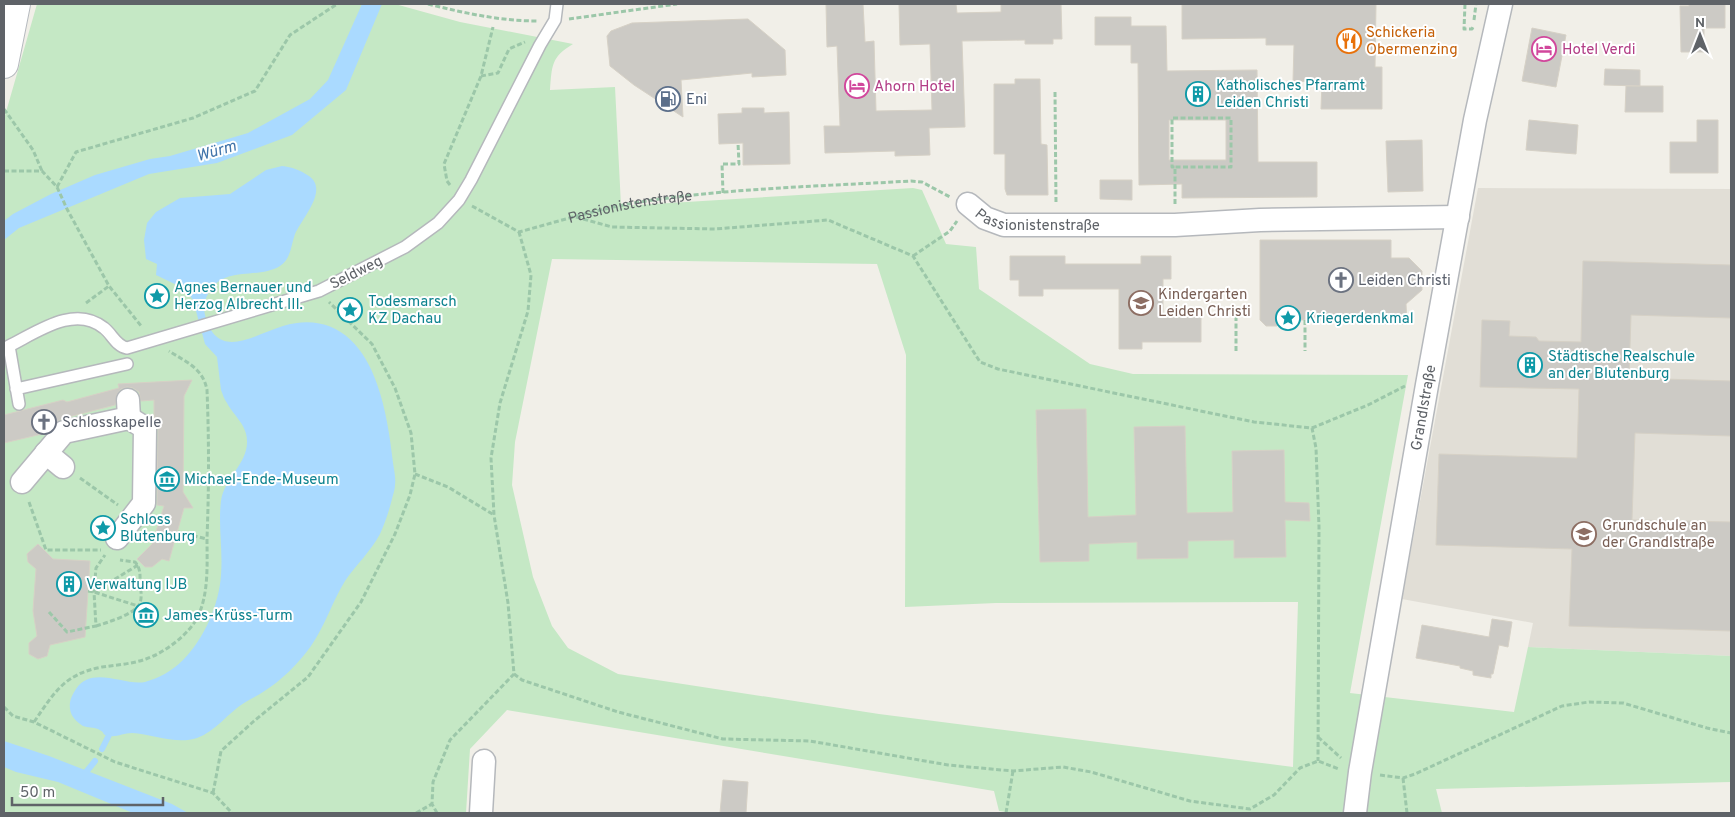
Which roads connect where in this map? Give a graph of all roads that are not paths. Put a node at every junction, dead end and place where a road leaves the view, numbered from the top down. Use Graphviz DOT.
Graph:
graph roads {
  1 [pos="16,4"];
  2 [pos="557,4"];
  3 [pos="1501,4"];
  4 [pos="4,64"];
  5 [pos="968,204"];
  6 [pos="1458,217"];
  7 [pos="127,364"];
  8 [pos="16,389"];
  9 [pos="19,404"];
  10 [pos="22,482"];
  11 [pos="110,549"];
  12 [pos="484,761"];
  13 [pos="481,813"];
  14 [pos="1355,813"];
  1 -- 4 [label="main road"];
  2 -- 8 [label="lane, Seldweg"];
  3 -- 6 [label="street, Grandlstraße"];
  5 -- 6 [label="street, Passionistenstraße"];
  6 -- 14 [label="street, Grandlstraße"];
  7 -- 8 [label="lane"];
  8 -- 9 [label="lane"];
  10 -- 11 [label="street"];
  12 -- 13 [label="street"];
}
